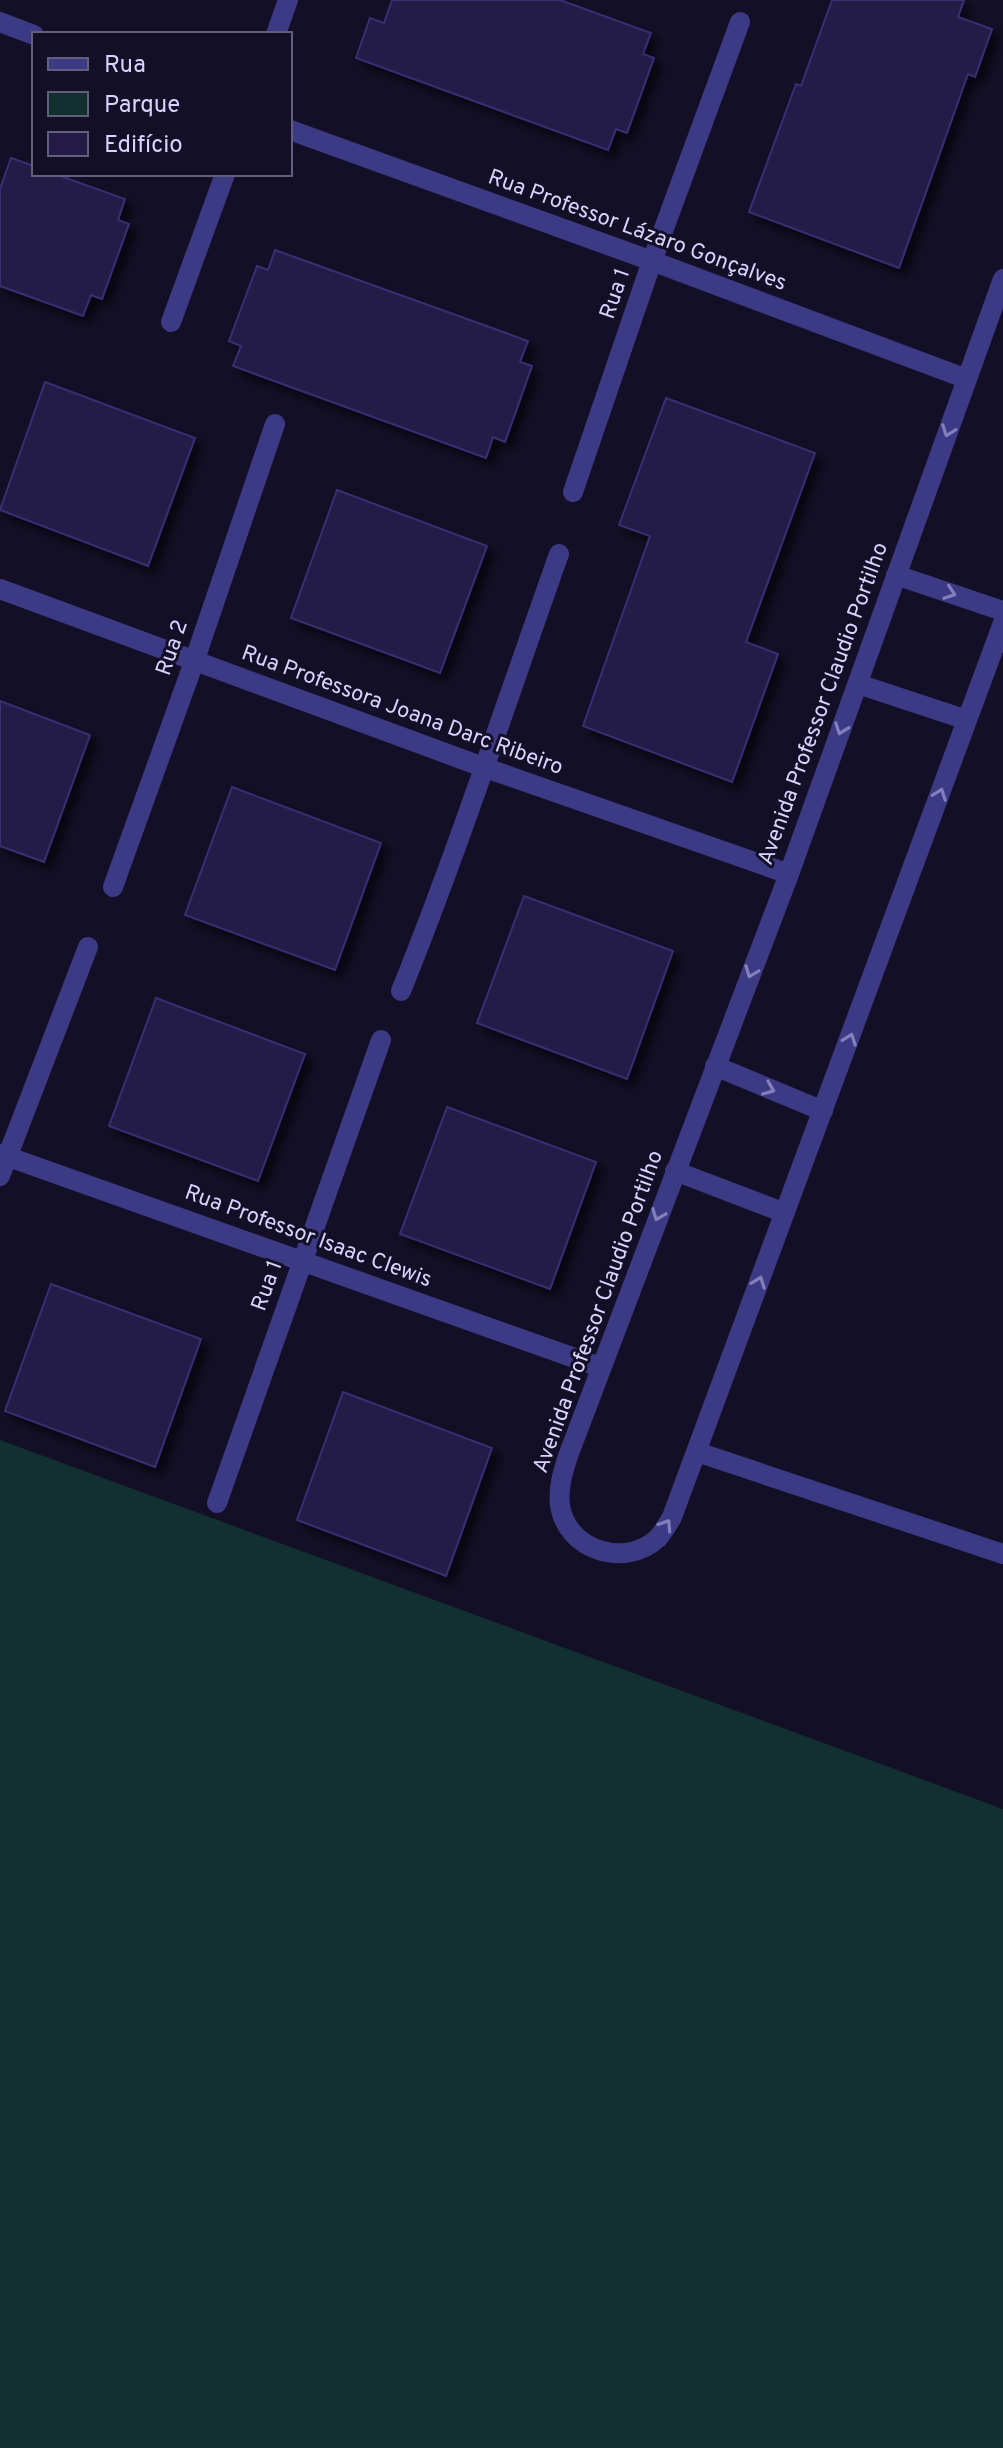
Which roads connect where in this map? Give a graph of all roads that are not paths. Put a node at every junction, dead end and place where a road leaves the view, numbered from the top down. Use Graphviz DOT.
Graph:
graph roads {
  1 [pos="288,0"];
  2 [pos="0,22"];
  3 [pos="740,22"];
  4 [pos="277,32"];
  5 [pos="32,34"];
  6 [pos="292,131"];
  7 [pos="224,176"];
  8 [pos="652,261"];
  9 [pos="1003,279"];
  10 [pos="171,322"];
  11 [pos="967,379"];
  12 [pos="275,424"];
  13 [pos="573,492"];
  14 [pos="559,554"];
  15 [pos="896,575"];
  16 [pos="0,589"];
  17 [pos="1003,611"];
  18 [pos="1003,623"];
  19 [pos="194,662"];
  20 [pos="858,684"];
  21 [pos="967,720"];
  22 [pos="483,767"];
  23 [pos="789,874"];
  24 [pos="113,887"];
  25 [pos="88,947"];
  26 [pos="401,991"];
  27 [pos="381,1040"];
  28 [pos="715,1066"];
  29 [pos="823,1111"];
  30 [pos="2,1162"];
  31 [pos="675,1171"];
  32 [pos="785,1213"];
  33 [pos="303,1260"];
  34 [pos="600,1367"];
  35 [pos="697,1452"];
  36 [pos="217,1503"];
  37 [pos="1003,1554"];
  1 -- 4 [label="street"];
  2 -- 5 [label="street"];
  3 -- 8 [label="street, Rua 1"];
  6 -- 8 [label="street, Rua Professor Lázaro Gonçalves"];
  7 -- 10 [label="street"];
  8 -- 11 [label="street, Rua Professor Lázaro Gonçalves"];
  8 -- 13 [label="street, Rua 1"];
  9 -- 11 [label="street, Avenida Professor Claudio Portilho"];
  11 -- 15 [label="street, Avenida Professor Claudio Portilho, one-way"];
  12 -- 19 [label="street, Rua 2"];
  14 -- 22 [label="street"];
  15 -- 17 [label="street, one-way"];
  15 -- 20 [label="street, Avenida Professor Claudio Portilho"];
  16 -- 19 [label="street, Rua Professora Joana Darc Ribeiro"];
  18 -- 21 [label="street, Avenida Professor Claudio Portilho"];
  19 -- 22 [label="street, Rua Professora Joana Darc Ribeiro"];
  19 -- 24 [label="street, Rua 2"];
  20 -- 21 [label="street"];
  20 -- 23 [label="street, Avenida Professor Claudio Portilho, one-way"];
  29 -- 21 [label="street, Avenida Professor Claudio Portilho, one-way"];
  22 -- 23 [label="street, Rua Professora Joana Darc Ribeiro"];
  22 -- 26 [label="street"];
  23 -- 28 [label="street, Avenida Professor Claudio Portilho, one-way"];
  25 -- 30 [label="street"];
  27 -- 33 [label="street, Rua 1"];
  28 -- 29 [label="street, one-way"];
  28 -- 31 [label="street, Avenida Professor Claudio Portilho"];
  29 -- 32 [label="street, Avenida Professor Claudio Portilho"];
  30 -- 33 [label="street, Rua Professor Isaac Clewis"];
  31 -- 32 [label="street"];
  31 -- 34 [label="street, Avenida Professor Claudio Portilho, one-way"];
  35 -- 32 [label="street, Avenida Professor Claudio Portilho, one-way"];
  33 -- 34 [label="street, Rua Professor Isaac Clewis"];
  33 -- 36 [label="street, Rua 1"];
  34 -- 35 [label="street, Avenida Professor Claudio Portilho, one-way"];
  35 -- 37 [label="street"];
}
